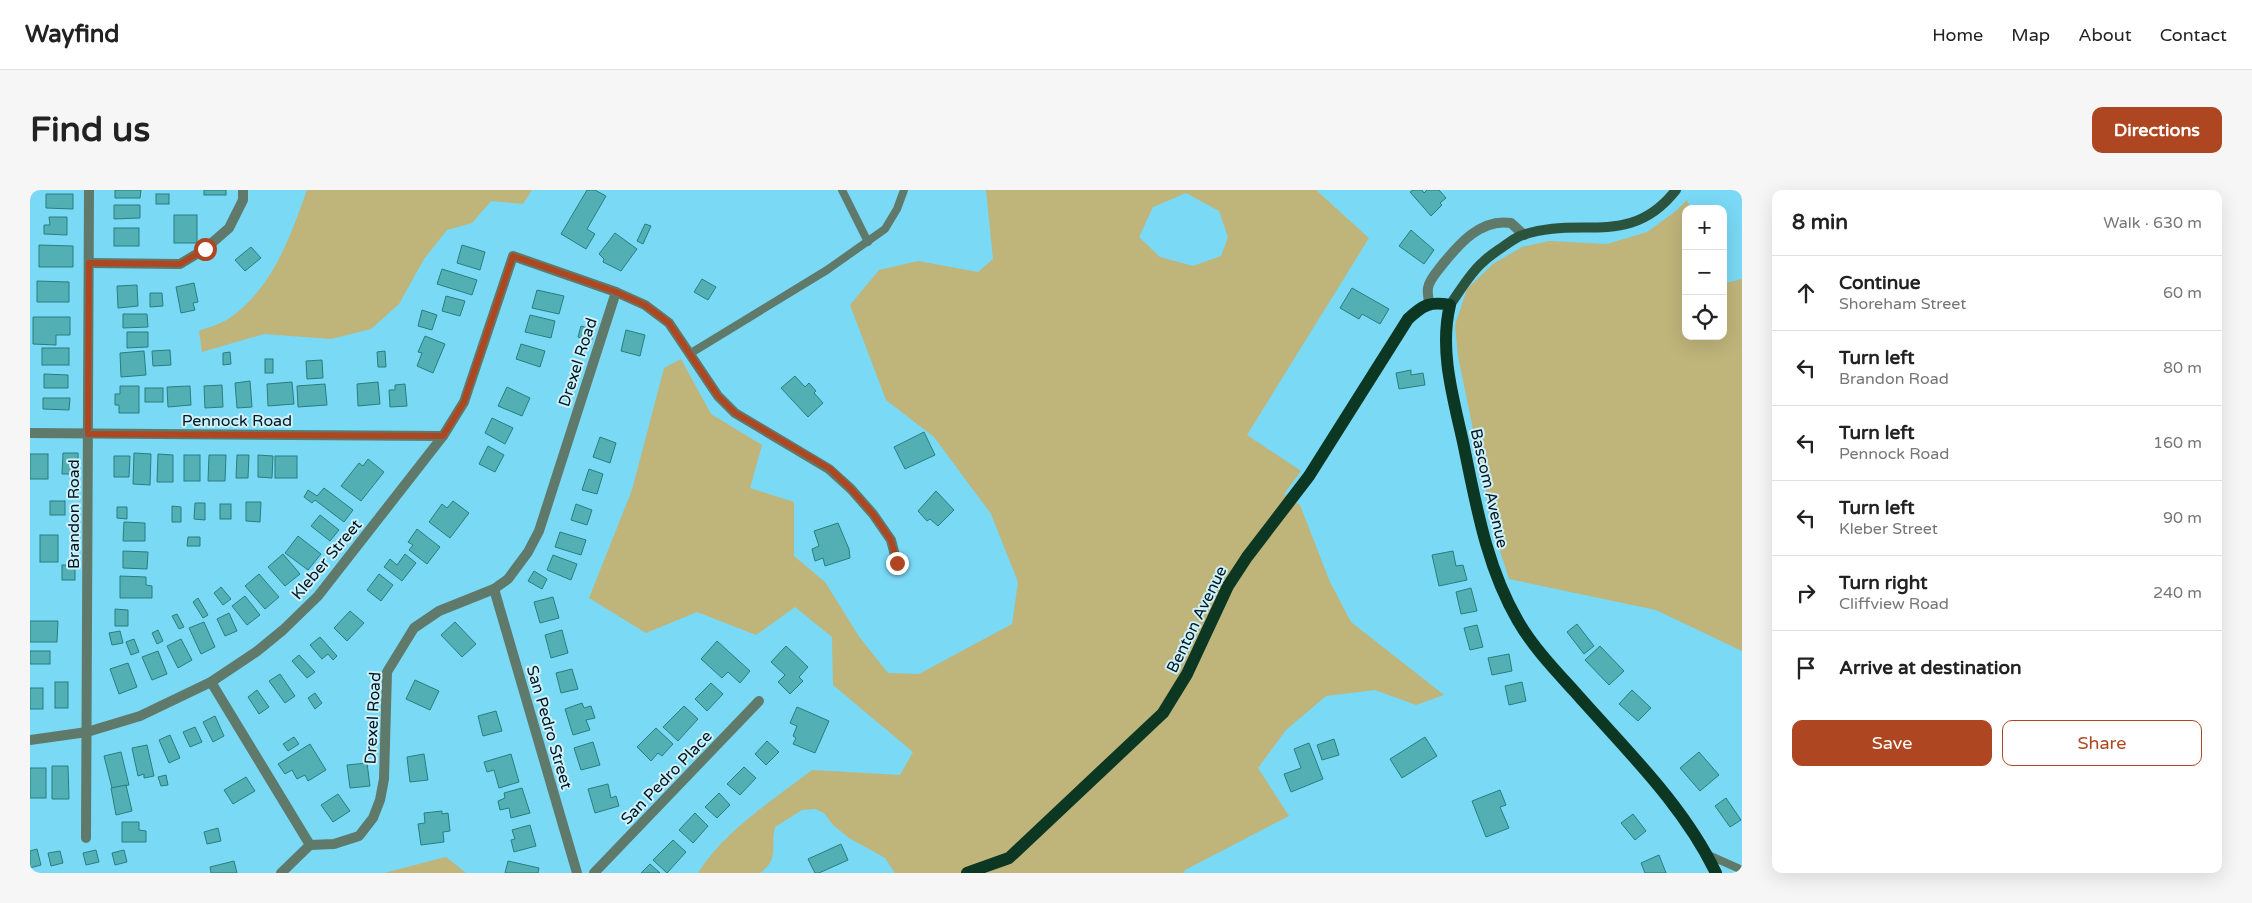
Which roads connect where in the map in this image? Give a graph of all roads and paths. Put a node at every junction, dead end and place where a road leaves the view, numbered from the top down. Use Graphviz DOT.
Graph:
graph roads {
  1 [pos="89,190"];
  2 [pos="243,190"];
  3 [pos="842,190"];
  4 [pos="904,190"];
  5 [pos="1676,190"];
  6 [pos="1524,235"];
  7 [pos="868,242"];
  8 [pos="89,263"];
  9 [pos="616,292"];
  10 [pos="1429,304"];
  11 [pos="1450,305"];
  12 [pos="690,353"];
  13 [pos="30,434"];
  14 [pos="88,434"];
  15 [pos="443,436"];
  16 [pos="897,563"];
  17 [pos="494,589"];
  18 [pos="211,682"];
  19 [pos="759,701"];
  20 [pos="87,732"];
  21 [pos="30,740"];
  22 [pos="86,838"];
  23 [pos="310,845"];
  24 [pos="1706,854"];
  25 [pos="1742,870"];
  26 [pos="281,873"];
  27 [pos="577,873"];
  28 [pos="594,873"];
  29 [pos="968,873"];
  30 [pos="1716,873"];
  1 -- 8 [label="street, Brandon Road"];
  2 -- 8 [label="street"];
  3 -- 7 [label="lane"];
  4 -- 7 [label="lane"];
  5 -- 6 [label="street, Bascom Avenue"];
  6 -- 10 [label="street"];
  6 -- 11 [label="street, Bascom Avenue"];
  7 -- 12 [label="lane"];
  8 -- 14 [label="street, Brandon Road"];
  9 -- 12 [label="street"];
  9 -- 15 [label="street, Kleber Street"];
  9 -- 17 [label="street, Drexel Road"];
  10 -- 11 [label="main road"];
  10 -- 29 [label="main road, Benton Avenue"];
  11 -- 24 [label="main road, Bascom Avenue"];
  12 -- 16 [label="street"];
  13 -- 14 [label="street, Pennock Road"];
  14 -- 15 [label="street, Pennock Road"];
  14 -- 20 [label="street, Brandon Road"];
  15 -- 18 [label="street, Kleber Street"];
  17 -- 23 [label="street, Drexel Road"];
  17 -- 27 [label="street, San Pedro Street"];
  18 -- 20 [label="street, Kleber Street"];
  18 -- 23 [label="street"];
  19 -- 28 [label="street, San Pedro Place"];
  20 -- 21 [label="street, Kleber Street"];
  20 -- 22 [label="street, Brandon Road"];
  23 -- 26 [label="street"];
  24 -- 25 [label="lane"];
  24 -- 30 [label="main road, Bascom Avenue"];
}
